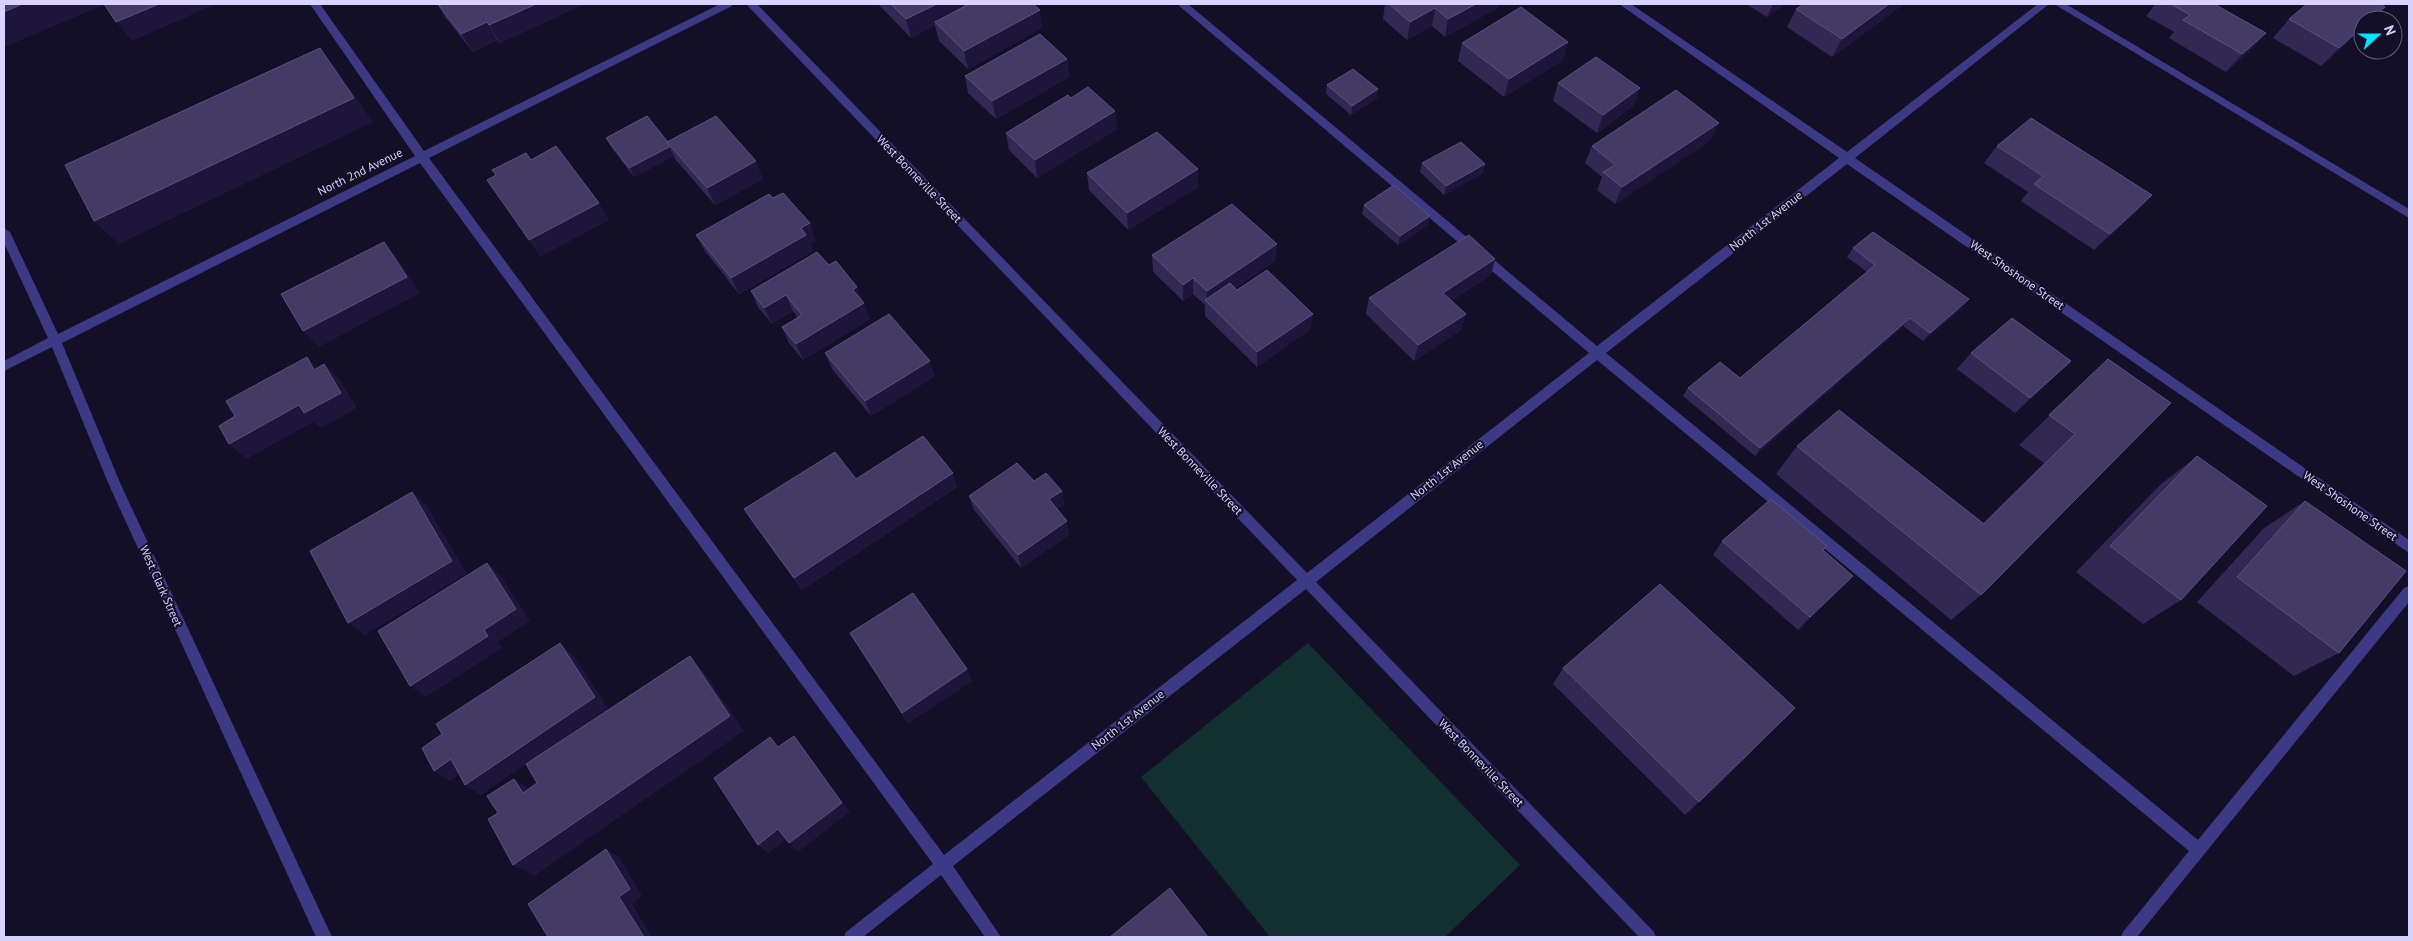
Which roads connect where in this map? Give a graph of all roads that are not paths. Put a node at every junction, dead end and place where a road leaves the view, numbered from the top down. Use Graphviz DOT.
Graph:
graph roads {
  1 [pos="315,4"];
  2 [pos="728,4"];
  3 [pos="751,4"];
  4 [pos="1182,4"];
  5 [pos="1624,4"];
  6 [pos="2044,4"];
  7 [pos="2060,4"];
  8 [pos="422,157"];
  9 [pos="1847,158"];
  10 [pos="2409,214"];
  11 [pos="4,232"];
  12 [pos="55,340"];
  13 [pos="1597,353"];
  14 [pos="4,366"];
  15 [pos="2409,547"];
  16 [pos="1306,581"];
  17 [pos="2409,592"];
  18 [pos="2199,850"];
  19 [pos="943,865"];
  20 [pos="324,937"];
  21 [pos="851,937"];
  22 [pos="994,937"];
  23 [pos="1649,937"];
  24 [pos="2128,937"];
  1 -- 8 [label="street"];
  2 -- 8 [label="street, North 2nd Avenue"];
  3 -- 16 [label="street, West Bonneville Street"];
  4 -- 13 [label="street"];
  5 -- 9 [label="street, West Shoshone Street"];
  6 -- 9 [label="street, North 1st Avenue"];
  7 -- 10 [label="street"];
  8 -- 12 [label="street, North 2nd Avenue"];
  8 -- 19 [label="street"];
  9 -- 13 [label="street, North 1st Avenue"];
  9 -- 15 [label="street, West Shoshone Street"];
  11 -- 12 [label="street, West Clark Street"];
  12 -- 14 [label="street, North 2nd Avenue"];
  12 -- 20 [label="street, West Clark Street"];
  13 -- 16 [label="street, North 1st Avenue"];
  13 -- 18 [label="street"];
  16 -- 19 [label="street, North 1st Avenue"];
  16 -- 23 [label="street, West Bonneville Street"];
  17 -- 18 [label="street"];
  18 -- 24 [label="street"];
  19 -- 21 [label="street, North 1st Avenue"];
  19 -- 22 [label="street"];
}
